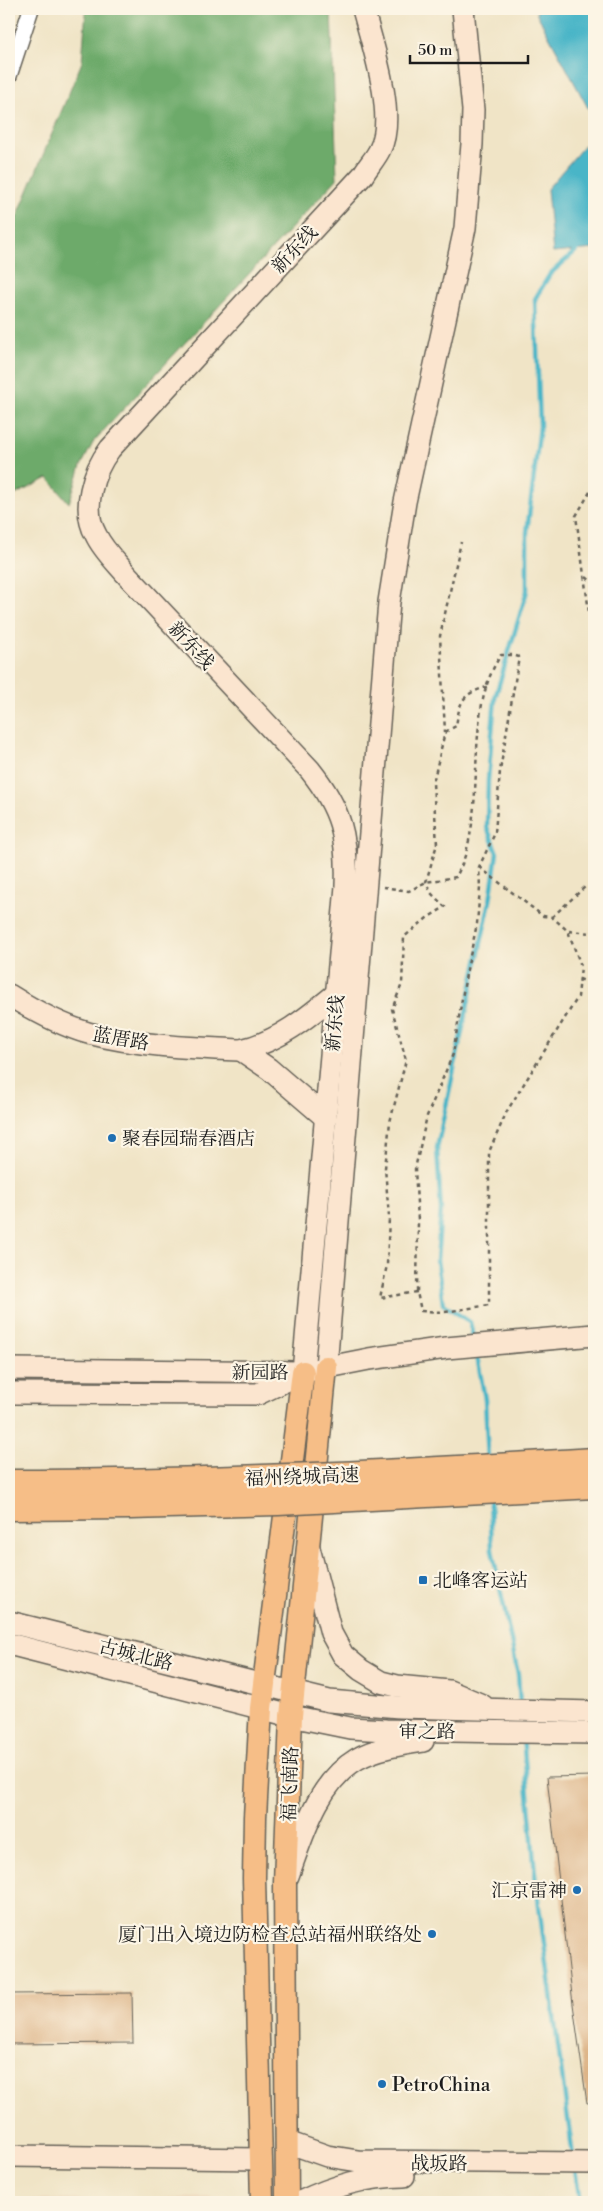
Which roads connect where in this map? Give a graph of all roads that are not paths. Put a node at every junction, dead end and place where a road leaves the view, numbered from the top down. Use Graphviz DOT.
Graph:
graph roads {
  1 [pos="31,9"];
  2 [pos="363,9"];
  3 [pos="463,9"];
  4 [pos="9,76"];
  5 [pos="337,993"];
  6 [pos="9,995"];
  7 [pos="241,1050"];
  8 [pos="326,1118"];
  9 [pos="594,1335"];
  10 [pos="326,1368"];
  11 [pos="9,1369"];
  12 [pos="303,1372"];
  13 [pos="9,1393"];
  14 [pos="594,1460"];
  15 [pos="9,1483"];
  16 [pos="594,1485"];
  17 [pos="9,1507"];
  18 [pos="308,1545"];
  19 [pos="9,1622"];
  20 [pos="9,1644"];
  21 [pos="264,1686"];
  22 [pos="294,1693"];
  23 [pos="261,1708"];
  24 [pos="494,1710"];
  25 [pos="594,1712"];
  26 [pos="291,1716"];
  27 [pos="495,1731"];
  28 [pos="594,1734"];
  29 [pos="285,1883"];
  30 [pos="287,2142"];
  31 [pos="9,2156"];
  32 [pos="261,2159"];
  33 [pos="556,2170"];
  34 [pos="590,2170"];
  35 [pos="262,2202"];
  36 [pos="287,2202"];
  37 [pos="300,2202"];
  1 -- 4 [label="street"];
  2 -- 5 [label="main road, 新东线"];
  3 -- 10 [label="main road, 新东线"];
  5 -- 7 [label="main road"];
  5 -- 8 [label="main road, 新东线"];
  6 -- 7 [label="main road, 蓝厝路"];
  7 -- 8 [label="main road"];
  8 -- 12 [label="main road, 新东线"];
  9 -- 10 [label="main road"];
  10 -- 12 [label="main road"];
  10 -- 18 [label="main road, 福飞南路"];
  11 -- 12 [label="main road, 新园路"];
  12 -- 13 [label="main road, 新园路"];
  12 -- 21 [label="main road, 福飞南路"];
  14 -- 15 [label="highway, 福州绕城高速, bridge"];
  16 -- 17 [label="highway, 福州绕城高速, bridge"];
  18 -- 22 [label="main road, 福飞南路"];
  18 -- 24 [label="main road"];
  19 -- 21 [label="main road, 古城北路"];
  20 -- 23 [label="main road, 古城北路"];
  21 -- 22 [label="main road, 审之路"];
  21 -- 23 [label="main road, 福飞南路"];
  22 -- 24 [label="main road, 审之路"];
  22 -- 26 [label="main road, 福飞南路"];
  23 -- 26 [label="main road, 审之路"];
  23 -- 32 [label="main road, 福飞南路"];
  24 -- 25 [label="main road, 审之路"];
  26 -- 27 [label="main road, 审之路"];
  26 -- 29 [label="main road, 福飞南路"];
  27 -- 28 [label="main road, 审之路"];
  27 -- 29 [label="main road"];
  29 -- 30 [label="main road, 福飞南路"];
  30 -- 33 [label="main road, 战坂路"];
  30 -- 36 [label="main road, 福飞南路"];
  31 -- 32 [label="main road"];
  32 -- 35 [label="main road, 福飞南路"];
  33 -- 34 [label="main road, 战坂路"];
  33 -- 37 [label="main road, 战坂路"];
}
